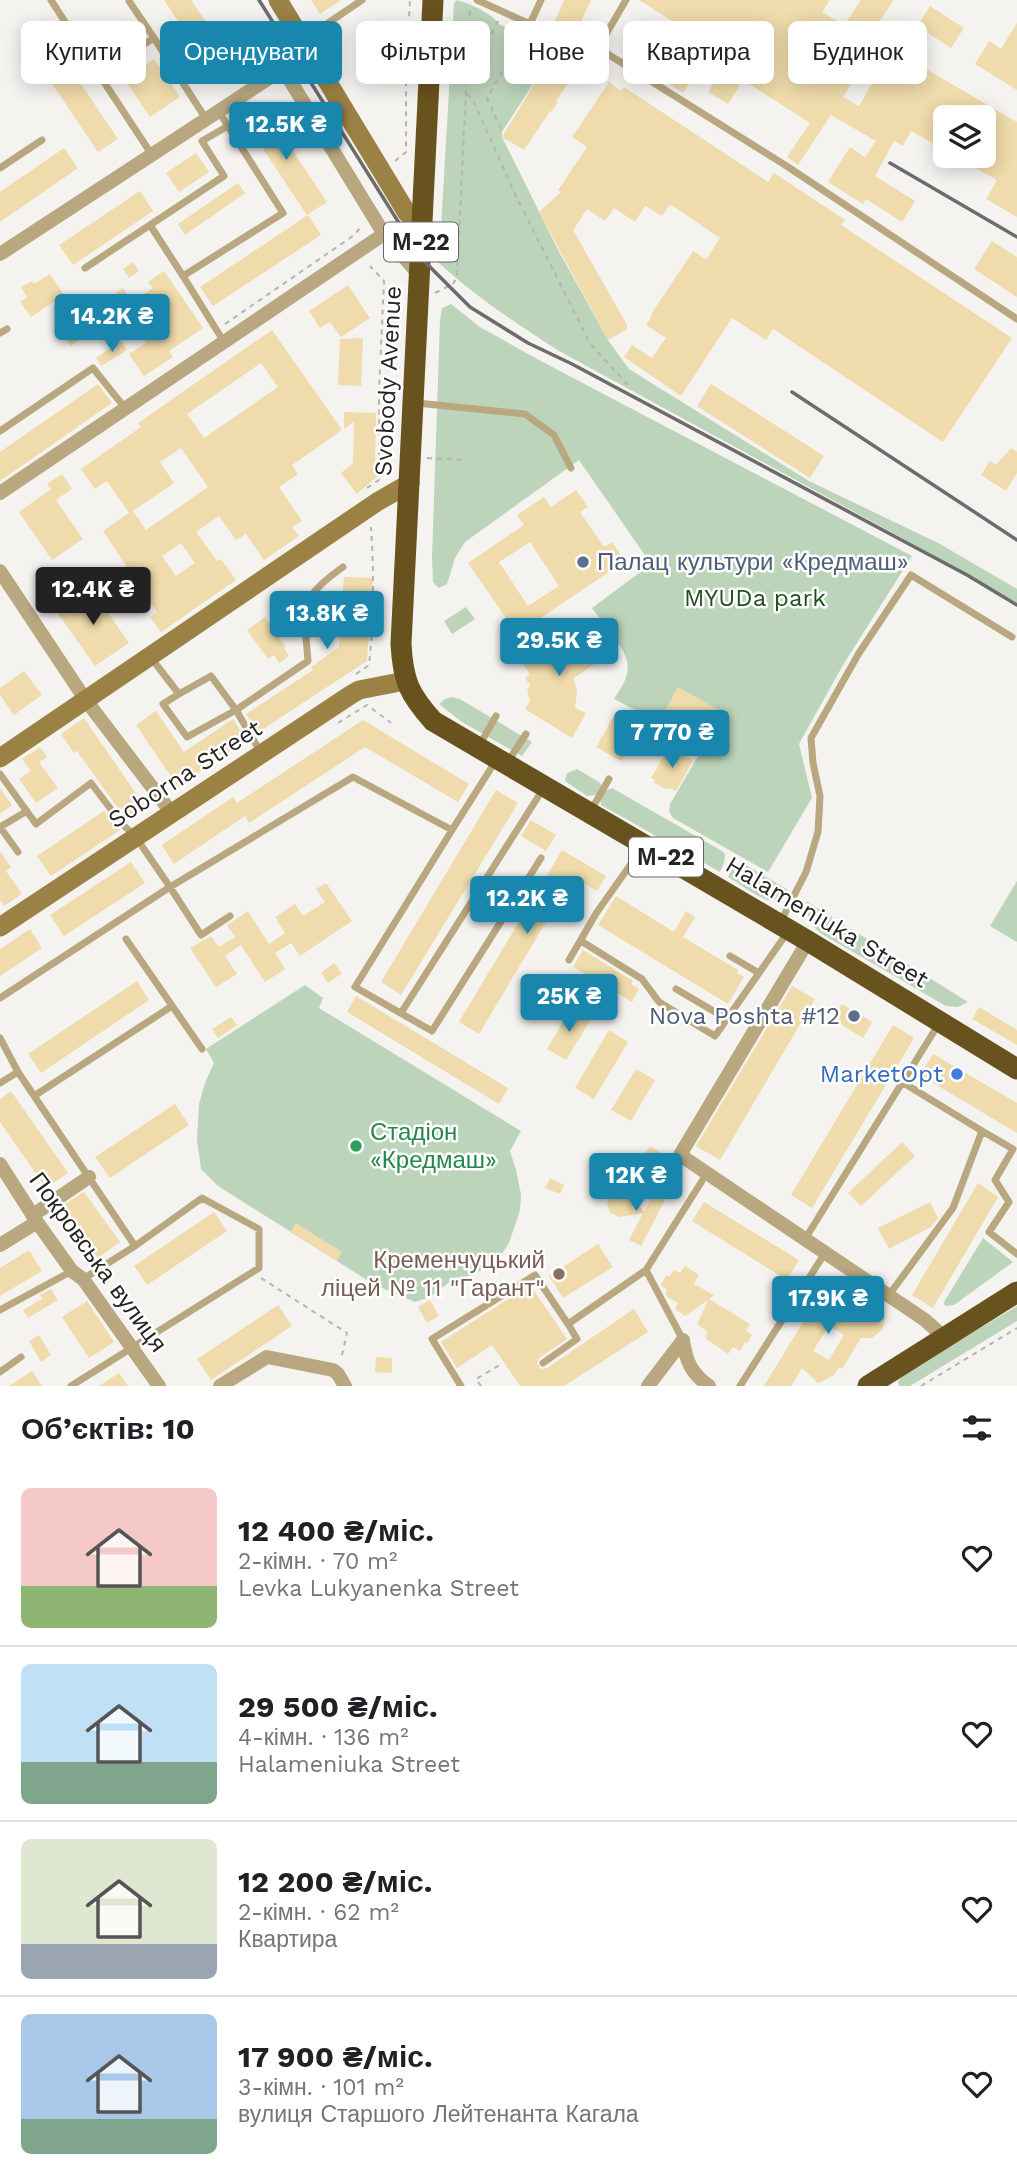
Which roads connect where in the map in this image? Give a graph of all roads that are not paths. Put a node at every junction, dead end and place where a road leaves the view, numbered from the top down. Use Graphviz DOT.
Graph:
graph roads {
  1 [pos="51,0"];
  2 [pos="278,0"];
  3 [pos="362,0"];
  4 [pos="433,0"];
  5 [pos="475,0"];
  6 [pos="541,0"];
  7 [pos="626,0"];
  8 [pos="129,1"];
  9 [pos="65,21"];
  10 [pos="291,21"];
  11 [pos="331,21"];
  12 [pos="525,21"];
  13 [pos="531,21"];
  14 [pos="609,29"];
  15 [pos="154,38"];
  16 [pos="146,43"];
  17 [pos="609,55"];
  18 [pos="105,84"];
  19 [pos="329,84"];
  20 [pos="212,116"];
  21 [pos="228,126"];
  22 [pos="42,140"];
  23 [pos="152,155"];
  24 [pos="0,168"];
  25 [pos="423,215"];
  26 [pos="150,225"];
  27 [pos="384,233"];
  28 [pos="0,254"];
  29 [pos="85,268"];
  30 [pos="183,276"];
  31 [pos="420,276"];
  32 [pos="1017,319"];
  33 [pos="224,342"];
  34 [pos="414,402"];
  35 [pos="125,408"];
  36 [pos="0,431"];
  37 [pos="571,468"];
  38 [pos="410,483"];
  39 [pos="0,493"];
  40 [pos="343,567"];
  41 [pos="0,571"];
  42 [pos="1012,637"];
  43 [pos="149,656"];
  44 [pos="405,681"];
  45 [pos="179,694"];
  46 [pos="85,699"];
  47 [pos="236,710"];
  48 [pos="496,716"];
  49 [pos="526,734"];
  50 [pos="478,747"];
  51 [pos="261,753"];
  52 [pos="0,758"];
  53 [pos="502,761"];
  54 [pos="0,774"];
  55 [pos="608,779"];
  56 [pos="545,786"];
  57 [pos="27,811"];
  58 [pos="171,812"];
  59 [pos="590,813"];
  60 [pos="452,830"];
  61 [pos="135,836"];
  62 [pos="644,844"];
  63 [pos="18,852"];
  64 [pos="541,858"];
  65 [pos="170,887"];
  66 [pos="230,916"];
  67 [pos="0,927"];
  68 [pos="784,927"];
  69 [pos="126,939"];
  70 [pos="808,940"];
  71 [pos="581,941"];
  72 [pos="730,956"];
  73 [pos="569,960"];
  74 [pos="759,973"];
  75 [pos="676,989"];
  76 [pos="0,998"];
  77 [pos="172,1006"];
  78 [pos="401,1013"];
  79 [pos="727,1019"];
  80 [pos="940,1022"];
  81 [pos="0,1038"];
  82 [pos="202,1049"];
  83 [pos="1017,1069"];
  84 [pos="18,1072"];
  85 [pos="902,1082"];
  86 [pos="0,1083"];
  87 [pos="34,1096"];
  88 [pos="982,1131"];
  89 [pos="0,1164"];
  90 [pos="707,1173"];
  91 [pos="89,1177"];
  92 [pos="35,1219"];
  93 [pos="805,1239"];
  94 [pos="0,1245"];
  95 [pos="135,1246"];
  96 [pos="825,1252"];
  97 [pos="1017,1254"];
  98 [pos="646,1270"];
  99 [pos="78,1275"];
  100 [pos="1017,1292"];
  101 [pos="888,1295"];
  102 [pos="0,1310"];
  103 [pos="568,1324"];
  104 [pos="945,1338"];
  105 [pos="683,1340"];
  106 [pos="132,1347"];
  107 [pos="21,1357"];
  108 [pos="543,1363"];
  109 [pos="0,1372"];
  110 [pos="341,1380"];
  111 [pos="231,1383"];
  112 [pos="878,1383"];
  113 [pos="71,1386"];
  114 [pos="159,1386"];
  115 [pos="461,1386"];
  116 [pos="648,1386"];
  117 [pos="709,1386"];
  118 [pos="740,1386"];
  1 -- 9 [label="lane"];
  2 -- 10 [label="street"];
  3 -- 11 [label="lane"];
  4 -- 25 [label="highway, Svobody Avenue / М-22"];
  5 -- 12 [label="lane"];
  6 -- 13 [label="lane"];
  7 -- 14 [label="lane"];
  8 -- 15 [label="lane"];
  15 -- 16 [label="lane"];
  15 -- 20 [label="lane"];
  17 -- 32 [label="lane"];
  18 -- 23 [label="lane"];
  19 -- 25 [label="street"];
  20 -- 21 [label="lane"];
  20 -- 23 [label="street"];
  20 -- 27 [label="street"];
  21 -- 26 [label="lane"];
  21 -- 30 [label="lane"];
  22 -- 24 [label="lane"];
  23 -- 28 [label="street"];
  25 -- 31 [label="highway, Svobody Avenue / М-22"];
  26 -- 29 [label="lane"];
  26 -- 30 [label="lane"];
  27 -- 31 [label="street"];
  27 -- 33 [label="street"];
  30 -- 33 [label="lane"];
  31 -- 34 [label="highway, Svobody Avenue / М-22"];
  33 -- 35 [label="street"];
  34 -- 37 [label="lane"];
  34 -- 38 [label="highway, Svobody Avenue / М-22"];
  35 -- 36 [label="lane"];
  35 -- 39 [label="street"];
  38 -- 43 [label="street"];
  38 -- 44 [label="highway, Svobody Avenue / М-22"];
  40 -- 47 [label="lane"];
  41 -- 46 [label="street"];
  42 -- 68 [label="lane"];
  43 -- 45 [label="lane"];
  43 -- 46 [label="street"];
  44 -- 50 [label="highway, Halameniuka Street / М-22"];
  44 -- 51 [label="street, Soborna Street"];
  45 -- 47 [label="lane"];
  45 -- 47 [label="lane"];
  46 -- 52 [label="street"];
  46 -- 58 [label="street"];
  47 -- 51 [label="lane"];
  48 -- 50 [label="lane"];
  49 -- 53 [label="lane"];
  50 -- 53 [label="highway, Halameniuka Street / М-22"];
  51 -- 58 [label="street, Soborna Street"];
  53 -- 56 [label="highway, Halameniuka Street / М-22"];
  53 -- 60 [label="lane"];
  54 -- 57 [label="lane"];
  55 -- 59 [label="lane"];
  56 -- 59 [label="highway, Halameniuka Street / М-22"];
  56 -- 78 [label="lane"];
  57 -- 61 [label="lane"];
  57 -- 63 [label="lane"];
  58 -- 61 [label="street, Soborna Street"];
  59 -- 62 [label="highway, Halameniuka Street / М-22"];
  60 -- 65 [label="lane"];
  60 -- 78 [label="lane"];
  61 -- 65 [label="lane"];
  61 -- 67 [label="street, Soborna Street"];
  62 -- 68 [label="highway, Halameniuka Street / М-22"];
  62 -- 71 [label="lane"];
  64 -- 78 [label="lane"];
  65 -- 66 [label="lane"];
  65 -- 76 [label="lane"];
  68 -- 70 [label="highway, Halameniuka Street / М-22"];
  68 -- 74 [label="lane"];
  69 -- 77 [label="lane"];
  70 -- 80 [label="highway, Halameniuka Street / М-22"];
  70 -- 90 [label="street"];
  71 -- 73 [label="lane"];
  71 -- 79 [label="lane"];
  72 -- 74 [label="lane"];
  74 -- 79 [label="lane"];
  75 -- 79 [label="lane"];
  77 -- 82 [label="lane"];
  77 -- 87 [label="lane"];
  80 -- 83 [label="highway, Halameniuka Street / М-22"];
  80 -- 85 [label="lane"];
  81 -- 84 [label="lane"];
  84 -- 86 [label="lane"];
  84 -- 87 [label="lane"];
  85 -- 88 [label="lane"];
  85 -- 93 [label="lane"];
  87 -- 91 [label="lane"];
  88 -- 97 [label="lane"];
  88 -- 101 [label="lane"];
  89 -- 92 [label="street, Покровська вулиця"];
  90 -- 93 [label="street"];
  90 -- 98 [label="lane"];
  91 -- 92 [label="street"];
  91 -- 95 [label="lane"];
  92 -- 94 [label="street"];
  92 -- 99 [label="street, Покровська вулиця"];
  93 -- 96 [label="street"];
  95 -- 99 [label="lane"];
  95 -- 106 [label="lane"];
  96 -- 101 [label="street"];
  96 -- 118 [label="lane"];
  98 -- 103 [label="lane"];
  98 -- 105 [label="lane"];
  99 -- 102 [label="lane"];
  99 -- 106 [label="street, Покровська вулиця"];
  100 -- 104 [label="highway"];
  101 -- 104 [label="street"];
  103 -- 108 [label="lane"];
  103 -- 115 [label="lane"];
  104 -- 112 [label="highway"];
  105 -- 116 [label="street"];
  105 -- 117 [label="street"];
  106 -- 113 [label="lane"];
  106 -- 114 [label="street, Покровська вулиця"];
  107 -- 109 [label="lane"];
  110 -- 111 [label="street"];
}
